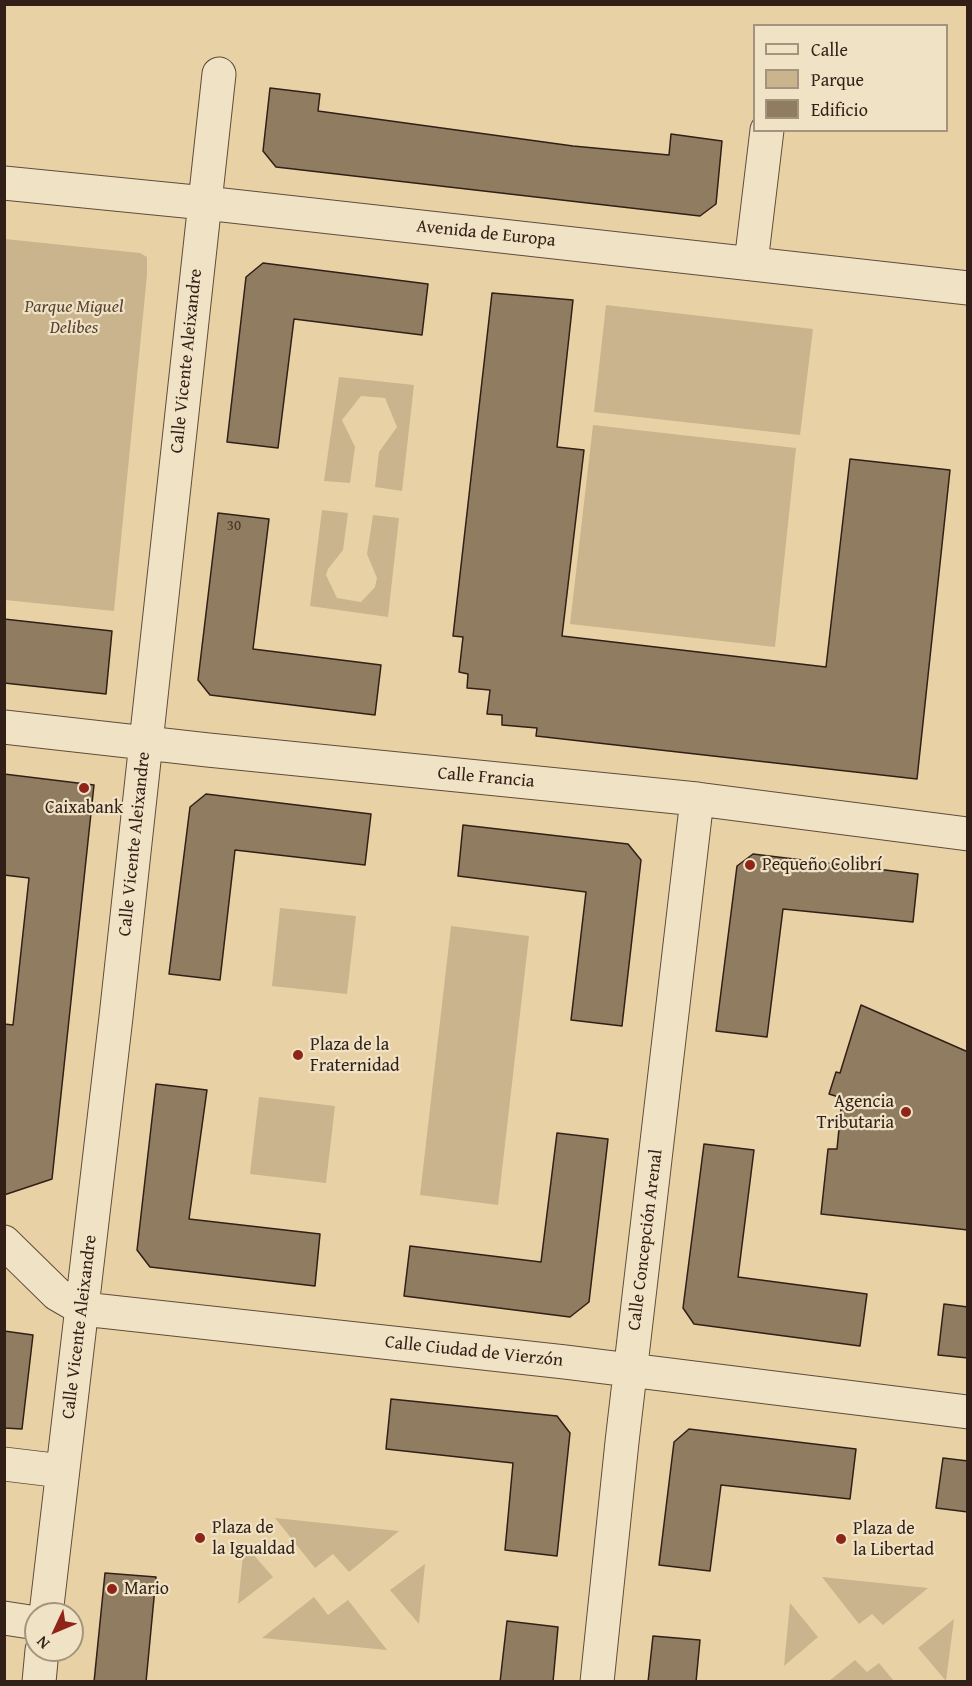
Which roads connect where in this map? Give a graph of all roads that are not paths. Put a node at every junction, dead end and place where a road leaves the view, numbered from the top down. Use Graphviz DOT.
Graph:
graph roads {
  1 [pos="219,74"];
  2 [pos="767,132"];
  3 [pos="4,183"];
  4 [pos="205,203"];
  5 [pos="751,263"];
  6 [pos="968,288"];
  7 [pos="4,727"];
  8 [pos="146,744"];
  9 [pos="697,799"];
  10 [pos="968,834"];
  11 [pos="4,1242"];
  12 [pos="82,1310"];
  13 [pos="631,1370"];
  14 [pos="968,1412"];
  15 [pos="4,1464"];
  16 [pos="62,1471"];
  17 [pos="36,1602"];
  18 [pos="36,1662"];
  19 [pos="39,1682"];
  20 [pos="597,1682"];
  1 -- 4 [label="street, Calle Vicente Aleixandre"];
  2 -- 5 [label="street"];
  3 -- 4 [label="street, Avenida de Europa"];
  4 -- 5 [label="street, Avenida de Europa"];
  4 -- 8 [label="street, Calle Vicente Aleixandre"];
  5 -- 6 [label="street, Avenida de Europa"];
  7 -- 8 [label="street, Calle Francia"];
  8 -- 9 [label="street, Calle Francia"];
  8 -- 12 [label="street, Calle Vicente Aleixandre"];
  9 -- 10 [label="street, Calle Francia"];
  9 -- 13 [label="street, Calle Concepción Arenal"];
  11 -- 12 [label="street, Calle Ciudad de Vierzón"];
  12 -- 13 [label="street, Calle Ciudad de Vierzón"];
  12 -- 16 [label="street, Calle Vicente Aleixandre"];
  13 -- 14 [label="street, Calle Ciudad de Vierzón"];
  13 -- 20 [label="street, Calle Concepción Arenal"];
  15 -- 16 [label="street"];
  16 -- 17 [label="street, Calle Vicente Aleixandre"];
  18 -- 19 [label="street, Calle Vicente Aleixandre"];
}
